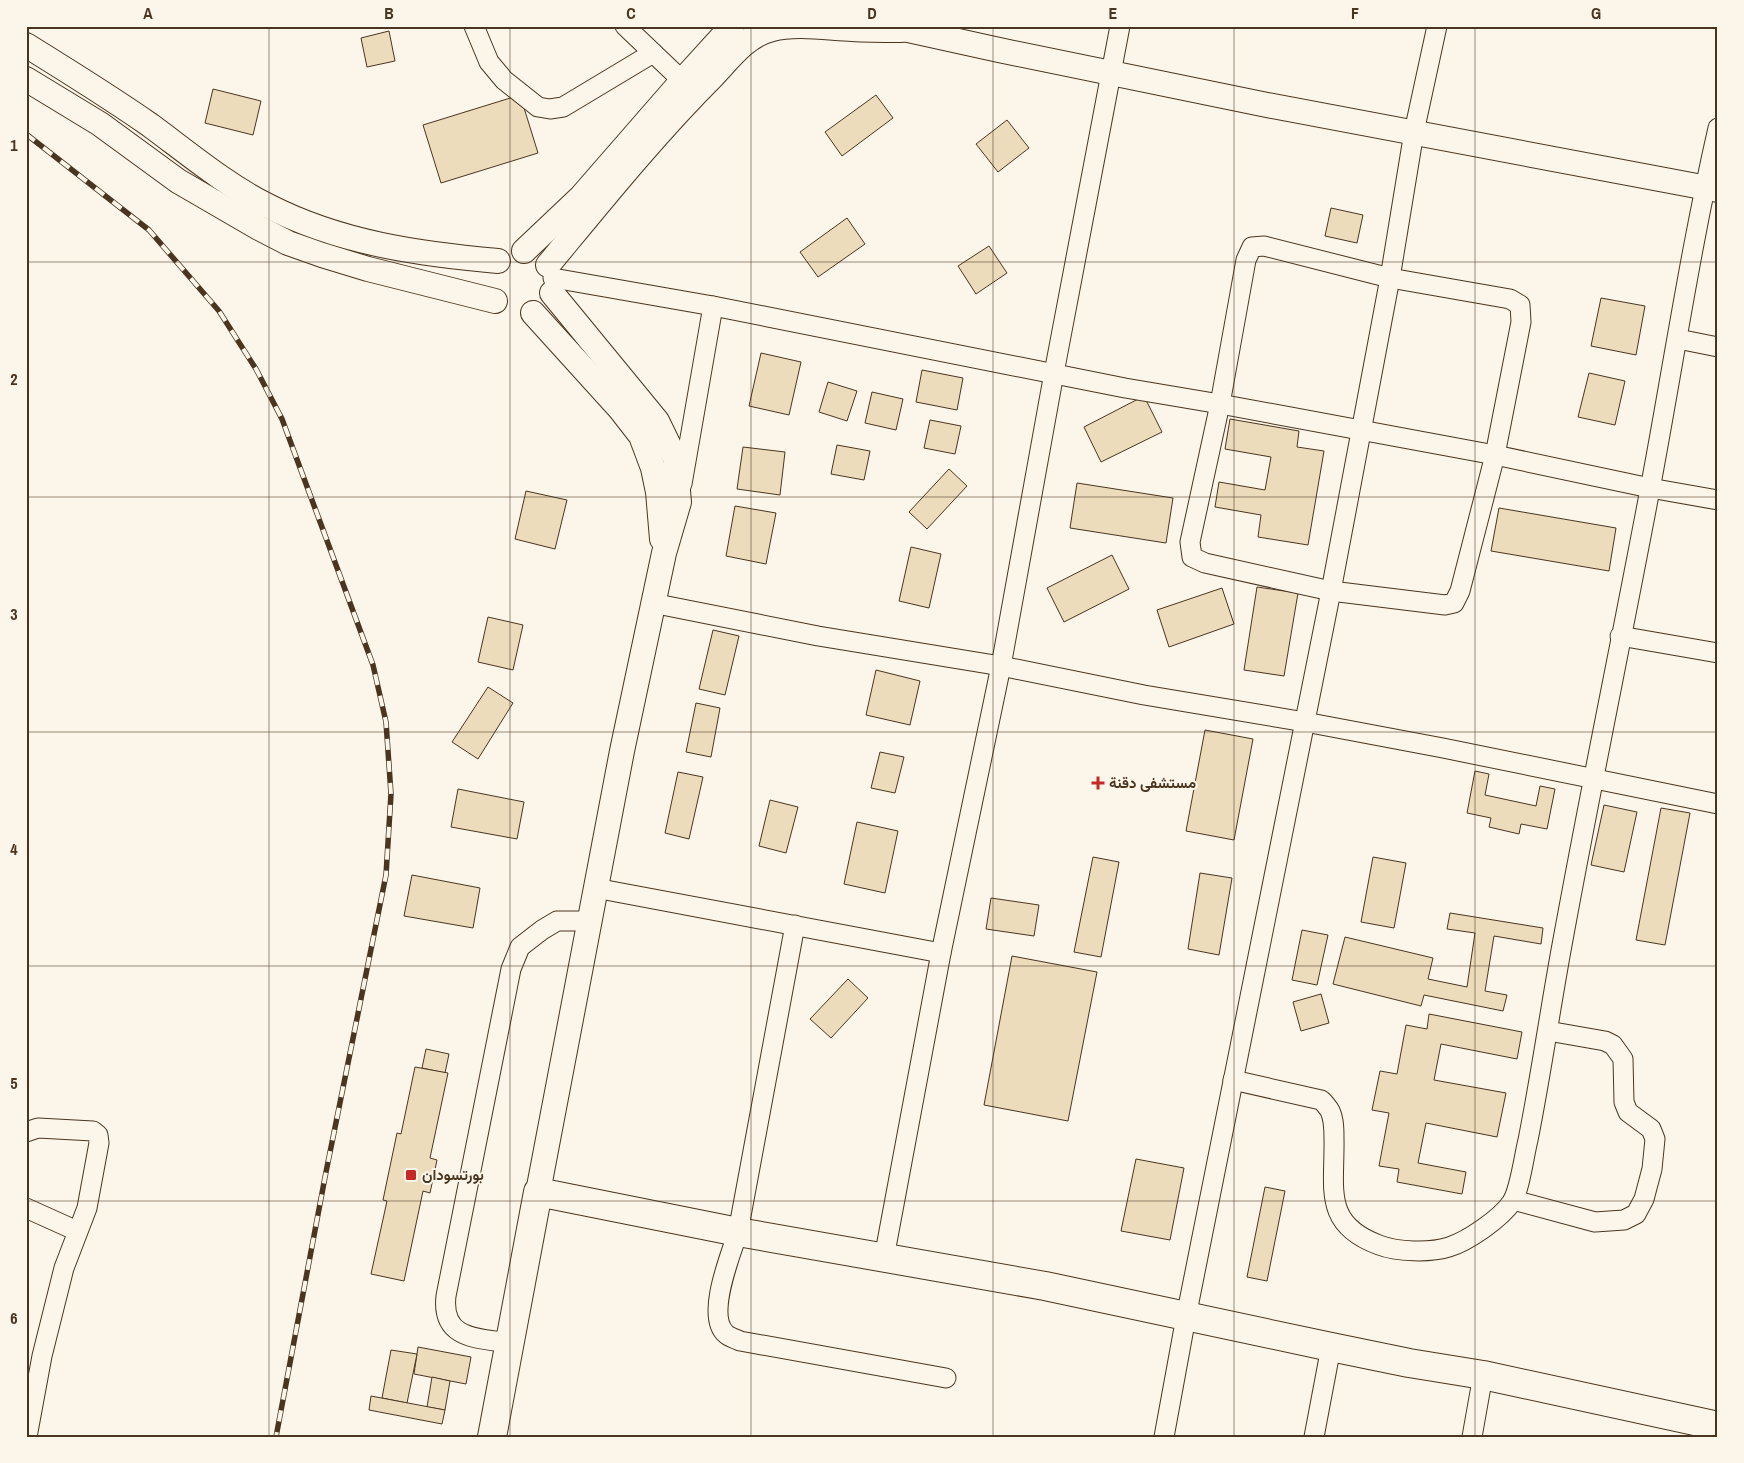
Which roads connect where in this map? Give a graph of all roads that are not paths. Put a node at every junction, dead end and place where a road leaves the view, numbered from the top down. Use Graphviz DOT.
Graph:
graph roads {
  1 [pos="474,26"];
  2 [pos="624,26"];
  3 [pos="732,26"];
  4 [pos="1120,26"];
  5 [pos="1437,26"];
  6 [pos="772,27"];
  7 [pos="896,28"];
  8 [pos="26,45"];
  9 [pos="653,54"];
  10 [pos="1112,74"];
  11 [pos="26,79"];
  12 [pos="689,87"];
  13 [pos="1718,128"];
  14 [pos="1414,132"];
  15 [pos="1711,188"];
  16 [pos="524,251"];
  17 [pos="498,261"];
  18 [pos="1390,278"];
  19 [pos="551,279"];
  20 [pos="495,301"];
  21 [pos="713,306"];
  22 [pos="533,313"];
  23 [pos="1678,339"];
  24 [pos="1718,347"];
  25 [pos="1054,373"];
  26 [pos="1220,404"];
  27 [pos="649,428"];
  28 [pos="1361,430"];
  29 [pos="1495,455"];
  30 [pos="1650,488"];
  31 [pos="1718,500"];
  32 [pos="679,502"];
  33 [pos="664,553"];
  34 [pos="1331,591"];
  35 [pos="652,603"];
  36 [pos="1620,636"];
  37 [pos="1718,653"];
  38 [pos="1001,666"];
  39 [pos="1305,722"];
  40 [pos="1592,778"];
  41 [pos="1718,804"];
  42 [pos="595,888"];
  43 [pos="589,921"];
  44 [pos="795,926"];
  45 [pos="941,953"];
  46 [pos="1548,1031"];
  47 [pos="1233,1080"];
  48 [pos="26,1132"];
  49 [pos="538,1192"];
  50 [pos="1513,1200"];
  51 [pos="26,1208"];
  52 [pos="77,1231"];
  53 [pos="738,1232"];
  54 [pos="884,1258"];
  55 [pos="1186,1317"];
  56 [pos="510,1343"];
  57 [pos="1331,1347"];
  58 [pos="1483,1375"];
  59 [pos="946,1378"];
  60 [pos="1718,1426"];
  61 [pos="27,1437"];
  62 [pos="492,1437"];
  63 [pos="1164,1437"];
  64 [pos="1314,1437"];
  65 [pos="1472,1437"];
  1 -- 9 [label="street"];
  2 -- 9 [label="street"];
  3 -- 12 [label="main road"];
  4 -- 10 [label="street"];
  5 -- 14 [label="street"];
  6 -- 7 [label="main road"];
  6 -- 12 [label="main road"];
  7 -- 10 [label="main road"];
  8 -- 17 [label="main road"];
  9 -- 12 [label="street"];
  10 -- 14 [label="main road"];
  10 -- 25 [label="street"];
  11 -- 20 [label="main road"];
  12 -- 16 [label="main road"];
  12 -- 19 [label="main road"];
  13 -- 15 [label="street"];
  14 -- 15 [label="main road"];
  14 -- 18 [label="street"];
  15 -- 23 [label="street"];
  16 -- 17 [label="main road"];
  16 -- 19 [label="main road"];
  17 -- 20 [label="main road"];
  18 -- 26 [label="street"];
  18 -- 28 [label="street"];
  18 -- 29 [label="street"];
  19 -- 21 [label="street"];
  19 -- 22 [label="main road"];
  19 -- 27 [label="main road"];
  20 -- 22 [label="main road"];
  21 -- 25 [label="street"];
  21 -- 32 [label="street"];
  22 -- 27 [label="main road"];
  23 -- 24 [label="street"];
  23 -- 30 [label="street"];
  25 -- 26 [label="street"];
  25 -- 38 [label="street"];
  26 -- 28 [label="street"];
  26 -- 34 [label="street"];
  27 -- 32 [label="main road"];
  27 -- 33 [label="main road"];
  28 -- 29 [label="street"];
  28 -- 34 [label="street"];
  29 -- 30 [label="street"];
  29 -- 34 [label="street"];
  30 -- 31 [label="street"];
  30 -- 36 [label="street"];
  32 -- 33 [label="main road"];
  33 -- 35 [label="main road"];
  34 -- 39 [label="street"];
  35 -- 38 [label="street"];
  35 -- 42 [label="main road"];
  36 -- 37 [label="street"];
  36 -- 40 [label="street"];
  38 -- 39 [label="street"];
  38 -- 45 [label="street"];
  39 -- 40 [label="street"];
  39 -- 47 [label="street"];
  40 -- 41 [label="street"];
  40 -- 46 [label="street"];
  42 -- 43 [label="main road"];
  42 -- 44 [label="street"];
  43 -- 49 [label="main road"];
  43 -- 56 [label="street"];
  44 -- 45 [label="street"];
  44 -- 53 [label="street"];
  45 -- 54 [label="street"];
  46 -- 50 [label="street"];
  46 -- 50 [label="street"];
  47 -- 50 [label="street"];
  47 -- 55 [label="street"];
  48 -- 52 [label="street"];
  49 -- 53 [label="highway"];
  49 -- 56 [label="highway"];
  51 -- 52 [label="street"];
  52 -- 61 [label="street"];
  53 -- 54 [label="highway"];
  53 -- 59 [label="street"];
  54 -- 55 [label="highway"];
  55 -- 57 [label="highway"];
  55 -- 63 [label="street"];
  56 -- 62 [label="highway"];
  57 -- 58 [label="highway"];
  57 -- 64 [label="street"];
  58 -- 60 [label="highway"];
  58 -- 65 [label="street"];
}
